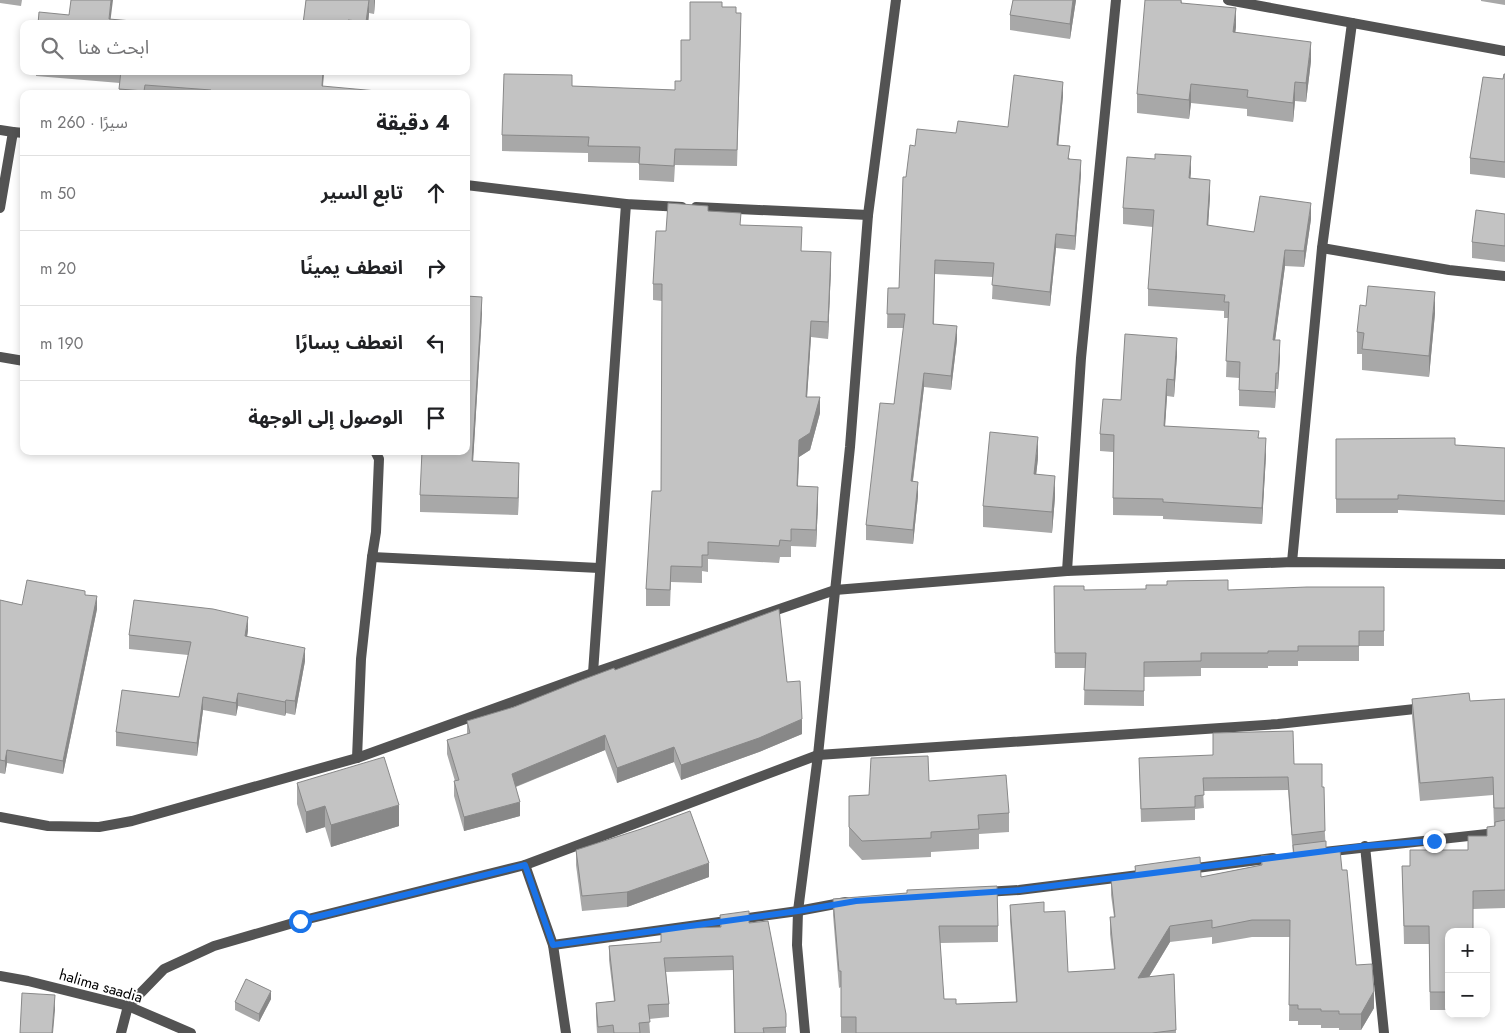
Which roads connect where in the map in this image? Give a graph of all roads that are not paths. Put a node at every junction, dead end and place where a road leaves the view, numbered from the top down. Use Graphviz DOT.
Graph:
graph roads {
  1 [pos="896,0"];
  2 [pos="1116,0"];
  3 [pos="1228,0"];
  4 [pos="1352,23"];
  5 [pos="1505,51"];
  6 [pos="0,130"];
  7 [pos="18,133"];
  8 [pos="470,185"];
  9 [pos="626,204"];
  10 [pos="0,208"];
  11 [pos="868,215"];
  12 [pos="1322,248"];
  13 [pos="1505,276"];
  14 [pos="0,357"];
  15 [pos="20,360"];
  16 [pos="377,455"];
  17 [pos="372,557"];
  18 [pos="1292,562"];
  19 [pos="1505,564"];
  20 [pos="599,568"];
  21 [pos="1067,571"];
  22 [pos="834,590"];
  23 [pos="593,673"];
  24 [pos="1435,707"];
  25 [pos="818,755"];
  26 [pos="357,758"];
  27 [pos="0,817"];
  28 [pos="1505,832"];
  29 [pos="1365,846"];
  30 [pos="1306,854"];
  31 [pos="1286,856"];
  32 [pos="525,865"];
  33 [pos="1178,870"];
  34 [pos="1158,872"];
  35 [pos="971,893"];
  36 [pos="856,901"];
  37 [pos="798,911"];
  38 [pos="553,945"];
  39 [pos="0,976"];
  40 [pos="128,1006"];
  41 [pos="121,1033"];
  42 [pos="191,1033"];
  43 [pos="566,1033"];
  44 [pos="805,1033"];
  45 [pos="1384,1033"];
  1 -- 11 [label="street"];
  2 -- 21 [label="street"];
  3 -- 4 [label="street"];
  4 -- 5 [label="street"];
  4 -- 12 [label="street"];
  6 -- 7 [label="street"];
  7 -- 10 [label="street"];
  8 -- 9 [label="street"];
  9 -- 11 [label="street"];
  9 -- 20 [label="street"];
  11 -- 22 [label="street"];
  12 -- 13 [label="street"];
  12 -- 18 [label="street"];
  14 -- 15 [label="street"];
  16 -- 17 [label="street"];
  17 -- 20 [label="street"];
  17 -- 26 [label="street"];
  18 -- 19 [label="street"];
  18 -- 21 [label="street"];
  20 -- 23 [label="street"];
  21 -- 22 [label="street"];
  22 -- 23 [label="street"];
  22 -- 25 [label="street"];
  23 -- 26 [label="street"];
  24 -- 25 [label="street"];
  25 -- 32 [label="street"];
  25 -- 37 [label="street"];
  26 -- 27 [label="street"];
  28 -- 29 [label="street"];
  29 -- 30 [label="street"];
  29 -- 45 [label="street"];
  31 -- 33 [label="street"];
  32 -- 38 [label="street"];
  32 -- 40 [label="street"];
  34 -- 35 [label="street"];
  36 -- 37 [label="street"];
  37 -- 38 [label="street"];
  37 -- 44 [label="street"];
  38 -- 43 [label="street"];
  39 -- 40 [label="street, halima saadia"];
  40 -- 41 [label="street"];
  40 -- 42 [label="street, halima saadia"];
}
